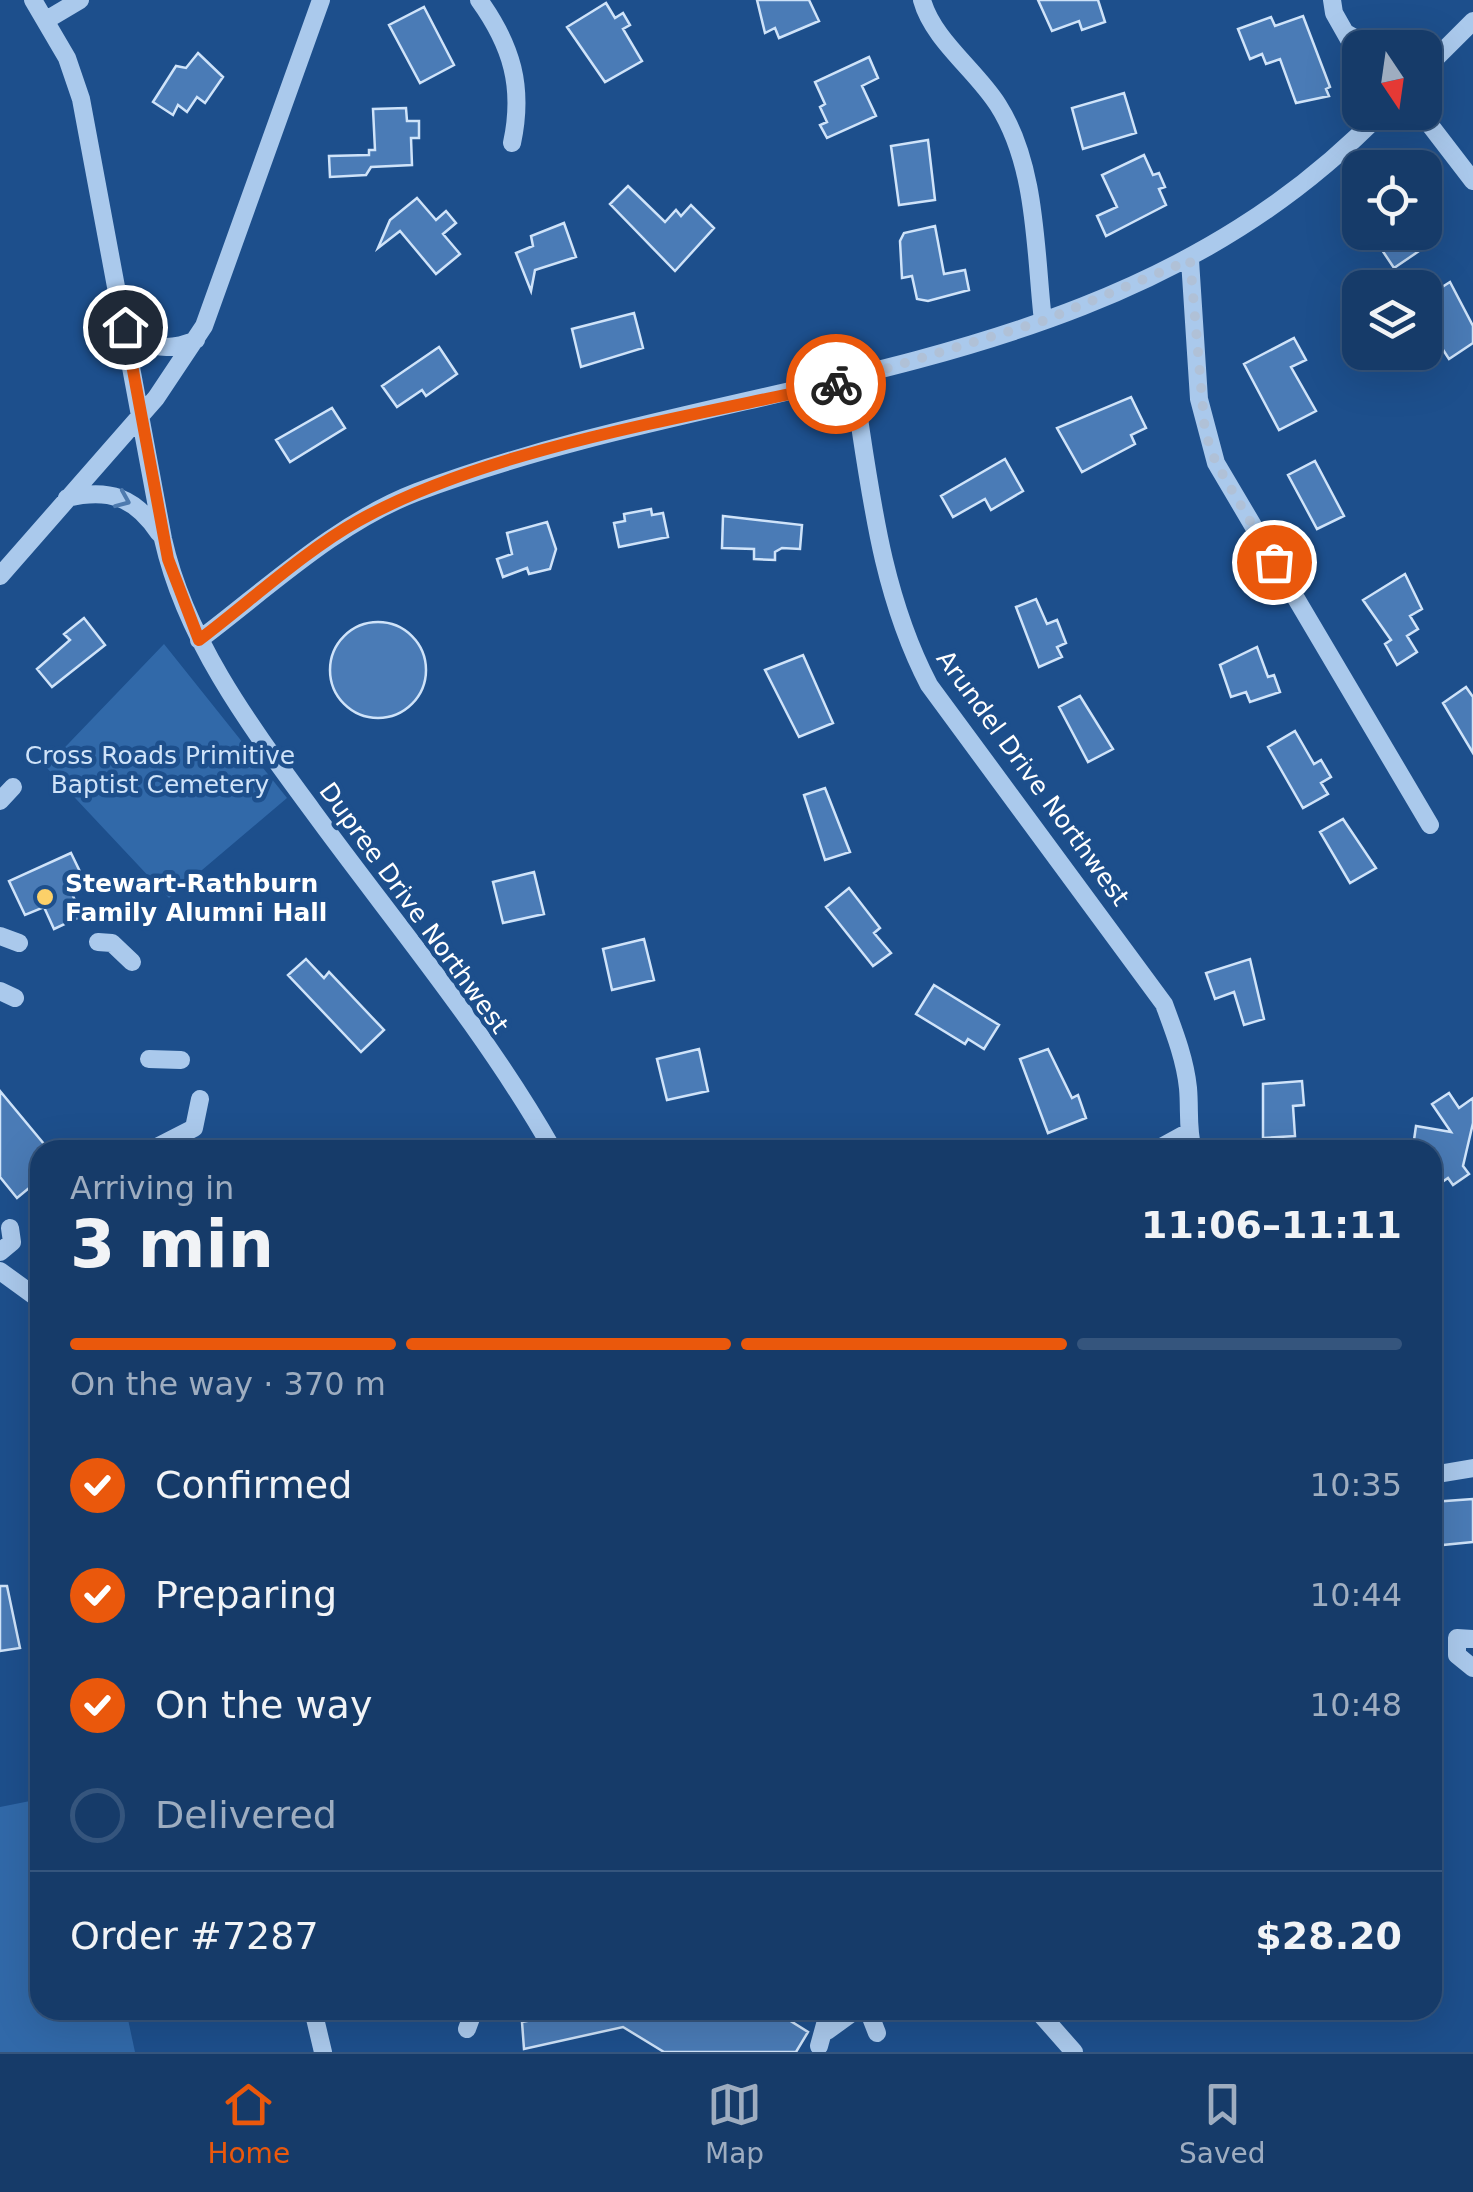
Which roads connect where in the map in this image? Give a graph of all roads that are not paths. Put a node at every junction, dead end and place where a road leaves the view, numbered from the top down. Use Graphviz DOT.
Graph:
graph roads {
  1 [pos="33,0"];
  2 [pos="80,0"];
  3 [pos="321,0"];
  4 [pos="479,0"];
  5 [pos="922,0"];
  6 [pos="1332,0"];
  7 [pos="48,19"];
  8 [pos="1473,22"];
  9 [pos="1345,30"];
  10 [pos="1442,52"];
  11 [pos="1362,130"];
  12 [pos="1434,130"];
  13 [pos="512,143"];
  14 [pos="1473,181"];
  15 [pos="1190,260"];
  16 [pos="1043,321"];
  17 [pos="125,327"];
  18 [pos="196,340"];
  19 [pos="853,380"];
  20 [pos="142,415"];
  21 [pos="66,498"];
  22 [pos="164,540"];
  23 [pos="0,576"];
  24 [pos="199,640"];
  25 [pos="1430,825"];
  26 [pos="0,936"];
  27 [pos="19,942"];
  28 [pos="98,942"];
  29 [pos="132,962"];
  30 [pos="149,1059"];
  31 [pos="181,1060"];
  32 [pos="200,1099"];
  33 [pos="170,1140"];
  34 [pos="547,1140"];
  35 [pos="1190,1140"];
  36 [pos="10,1228"];
  37 [pos="0,1252"];
  38 [pos="0,1271"];
  39 [pos="30,1293"];
  40 [pos="1473,1468"];
  41 [pos="1442,1473"];
  42 [pos="1473,1639"];
  43 [pos="1473,1668"];
  44 [pos="315,2020"];
  45 [pos="471,2020"];
  46 [pos="828,2020"];
  47 [pos="844,2020"];
  48 [pos="872,2020"];
  49 [pos="1045,2020"];
  50 [pos="468,2028"];
  51 [pos="877,2033"];
  52 [pos="322,2052"];
  53 [pos="1074,2052"];
  1 -- 7 [label="street, Dupree Drive Northwest"];
  2 -- 7 [label="street"];
  3 -- 18 [label="street"];
  4 -- 13 [label="street"];
  5 -- 16 [label="street"];
  6 -- 9 [label="street"];
  7 -- 17 [label="street, Dupree Drive Northwest"];
  8 -- 10 [label="street"];
  11 -- 15 [label="street"];
  12 -- 14 [label="street"];
  15 -- 16 [label="street"];
  15 -- 25 [label="street"];
  16 -- 19 [label="street"];
  17 -- 18 [label="street"];
  17 -- 20 [label="street, Dupree Drive Northwest"];
  18 -- 20 [label="street"];
  19 -- 24 [label="street"];
  19 -- 35 [label="street, Arundel Drive Northwest"];
  20 -- 21 [label="street"];
  20 -- 22 [label="street, Dupree Drive Northwest"];
  21 -- 22 [label="street, one-way"];
  21 -- 23 [label="street"];
  22 -- 24 [label="street, Dupree Drive Northwest"];
  24 -- 34 [label="street, Dupree Drive Northwest"];
  26 -- 27 [label="street"];
  28 -- 29 [label="street"];
  30 -- 31 [label="street"];
  32 -- 33 [label="street"];
  36 -- 37 [label="street"];
  38 -- 39 [label="street"];
  40 -- 41 [label="street"];
  42 -- 43 [label="street"];
  44 -- 52 [label="street"];
  45 -- 50 [label="street"];
  46 -- 47 [label="street"];
  48 -- 51 [label="street"];
  49 -- 53 [label="street"];
}
